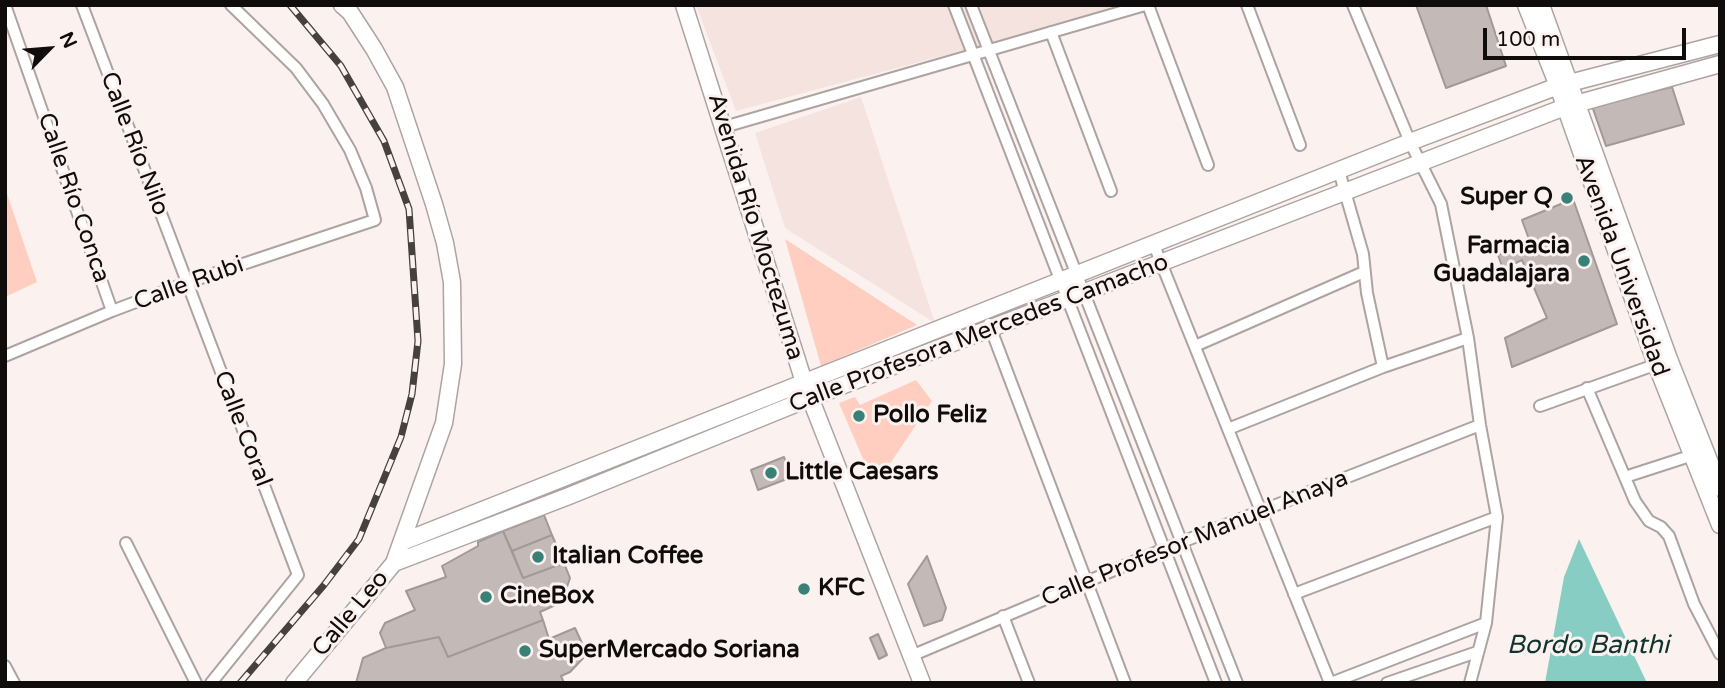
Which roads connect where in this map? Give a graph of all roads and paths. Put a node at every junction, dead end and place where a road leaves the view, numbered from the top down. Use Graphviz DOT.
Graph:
graph roads {
  1 [pos="5,5"];
  2 [pos="82,5"];
  3 [pos="231,5"];
  4 [pos="684,5"];
  5 [pos="954,5"];
  6 [pos="971,5"];
  7 [pos="1146,5"];
  8 [pos="1247,5"];
  9 [pos="1353,5"];
  10 [pos="1526,5"];
  11 [pos="1541,5"];
  12 [pos="347,8"];
  13 [pos="1051,32"];
  14 [pos="1720,44"];
  15 [pos="989,50"];
  16 [pos="972,55"];
  17 [pos="1720,64"];
  18 [pos="1564,84"];
  19 [pos="1571,105"];
  20 [pos="724,127"];
  21 [pos="1410,142"];
  22 [pos="1300,145"];
  23 [pos="1421,163"];
  24 [pos="1208,165"];
  25 [pos="1339,171"];
  26 [pos="1111,191"];
  27 [pos="1344,192"];
  28 [pos="1154,245"];
  29 [pos="1162,263"];
  30 [pos="1364,272"];
  31 [pos="1077,275"];
  32 [pos="1060,282"];
  33 [pos="186,283"];
  34 [pos="1084,293"];
  35 [pos="1067,300"];
  36 [pos="112,311"];
  37 [pos="984,312"];
  38 [pos="991,329"];
  39 [pos="1468,338"];
  40 [pos="1195,346"];
  41 [pos="5,356"];
  42 [pos="1663,362"];
  43 [pos="1383,367"];
  44 [pos="804,382"];
  45 [pos="1587,388"];
  46 [pos="810,398"];
  47 [pos="1540,406"];
  48 [pos="1480,425"];
  49 [pos="1228,429"];
  50 [pos="1693,455"];
  51 [pos="1625,477"];
  52 [pos="561,478"];
  53 [pos="1720,488"];
  54 [pos="569,496"];
  55 [pos="1261,511"];
  56 [pos="1496,517"];
  57 [pos="1720,525"];
  58 [pos="126,542"];
  59 [pos="402,542"];
  60 [pos="1182,542"];
  61 [pos="1164,549"];
  62 [pos="394,563"];
  63 [pos="1086,583"];
  64 [pos="1294,594"];
  65 [pos="1003,616"];
  66 [pos="1486,623"];
  67 [pos="1477,652"];
  68 [pos="1720,653"];
  69 [pos="911,656"];
  70 [pos="5,666"];
  71 [pos="14,683"];
  72 [pos="196,683"];
  73 [pos="211,683"];
  74 [pos="294,683"];
  75 [pos="922,683"];
  76 [pos="1029,683"];
  77 [pos="1125,683"];
  78 [pos="1216,683"];
  79 [pos="1237,683"];
  80 [pos="1331,683"];
  81 [pos="1387,683"];
  82 [pos="1469,683"];
  1 -- 36 [label="street, Calle Río Conca"];
  2 -- 33 [label="street, Calle Río Nilo"];
  3 -- 33 [label="street, Calle Rubi"];
  4 -- 20 [label="street, Avenida Río Moctezuma"];
  5 -- 16 [label="street"];
  6 -- 15 [label="street"];
  7 -- 13 [label="street"];
  7 -- 24 [label="street"];
  8 -- 22 [label="street"];
  9 -- 21 [label="street"];
  10 -- 18 [label="street, Avenida Universidad"];
  11 -- 18 [label="street, Avenida Universidad"];
  12 -- 59 [label="street, Calle Leo"];
  13 -- 15 [label="street"];
  13 -- 26 [label="street"];
  14 -- 18 [label="street, Calle Profesora Mercedes Camacho"];
  15 -- 16 [label="street"];
  15 -- 31 [label="street"];
  16 -- 20 [label="street"];
  16 -- 32 [label="street"];
  17 -- 19 [label="street, Calle Profesora Mercedes Camacho"];
  18 -- 19 [label="street, Avenida Universidad"];
  18 -- 21 [label="street, Calle Profesora Mercedes Camacho"];
  19 -- 23 [label="street, Calle Profesora Mercedes Camacho"];
  19 -- 42 [label="street, Avenida Universidad"];
  20 -- 44 [label="street, Avenida Río Moctezuma"];
  21 -- 23 [label="street"];
  21 -- 25 [label="street, Calle Profesora Mercedes Camacho"];
  23 -- 27 [label="street, Calle Profesora Mercedes Camacho"];
  23 -- 39 [label="street"];
  25 -- 27 [label="street"];
  25 -- 28 [label="street, Calle Profesora Mercedes Camacho"];
  27 -- 29 [label="street, Calle Profesora Mercedes Camacho"];
  27 -- 30 [label="street"];
  28 -- 29 [label="street"];
  28 -- 31 [label="street, Calle Profesora Mercedes Camacho"];
  29 -- 34 [label="street, Calle Profesora Mercedes Camacho"];
  29 -- 40 [label="street"];
  30 -- 40 [label="street"];
  30 -- 43 [label="street"];
  31 -- 32 [label="street, Calle Profesora Mercedes Camacho"];
  31 -- 34 [label="street"];
  32 -- 35 [label="street"];
  32 -- 37 [label="street, Calle Profesora Mercedes Camacho"];
  33 -- 36 [label="street, Calle Rubi"];
  33 -- 73 [label="street, Calle Coral"];
  34 -- 35 [label="street, Calle Profesora Mercedes Camacho"];
  34 -- 60 [label="street"];
  35 -- 38 [label="street, Calle Profesora Mercedes Camacho"];
  35 -- 61 [label="street"];
  36 -- 41 [label="street, Calle Rubi"];
  37 -- 38 [label="street"];
  37 -- 44 [label="street, Calle Profesora Mercedes Camacho"];
  38 -- 46 [label="street, Calle Profesora Mercedes Camacho"];
  38 -- 63 [label="street"];
  39 -- 43 [label="street"];
  39 -- 48 [label="street"];
  40 -- 49 [label="street"];
  42 -- 45 [label="street"];
  42 -- 50 [label="street, Avenida Universidad"];
  42 -- 53 [label="street, Avenida Universidad"];
  43 -- 49 [label="street"];
  44 -- 46 [label="street, Avenida Río Moctezuma"];
  44 -- 52 [label="street, Calle Profesora Mercedes Camacho"];
  45 -- 47 [label="street"];
  45 -- 51 [label="street"];
  46 -- 54 [label="street, Calle Profesora Mercedes Camacho"];
  46 -- 69 [label="street, Avenida Río Moctezuma"];
  48 -- 55 [label="street, Calle Profesor Manuel Anaya"];
  48 -- 56 [label="street"];
  49 -- 55 [label="street"];
  50 -- 51 [label="street"];
  50 -- 57 [label="street, Avenida Universidad"];
  51 -- 68 [label="street"];
  52 -- 54 [label="street"];
  52 -- 59 [label="street, Calle Profesora Mercedes Camacho"];
  54 -- 62 [label="street, Calle Profesora Mercedes Camacho"];
  55 -- 60 [label="street, Calle Profesor Manuel Anaya"];
  55 -- 64 [label="street"];
  56 -- 64 [label="street"];
  56 -- 66 [label="street"];
  58 -- 72 [label="street"];
  59 -- 62 [label="street, Calle Leo"];
  60 -- 61 [label="street, Calle Profesor Manuel Anaya"];
  60 -- 79 [label="street"];
  61 -- 63 [label="street, Calle Profesor Manuel Anaya"];
  61 -- 78 [label="street"];
  62 -- 74 [label="street, Calle Leo"];
  63 -- 65 [label="street, Calle Profesor Manuel Anaya"];
  63 -- 77 [label="street"];
  64 -- 80 [label="street"];
  65 -- 69 [label="street, Calle Profesor Manuel Anaya"];
  65 -- 76 [label="street"];
  66 -- 67 [label="street"];
  66 -- 80 [label="street"];
  67 -- 81 [label="street"];
  67 -- 82 [label="street"];
  69 -- 75 [label="street, Avenida Río Moctezuma"];
  70 -- 71 [label="street"];
}
